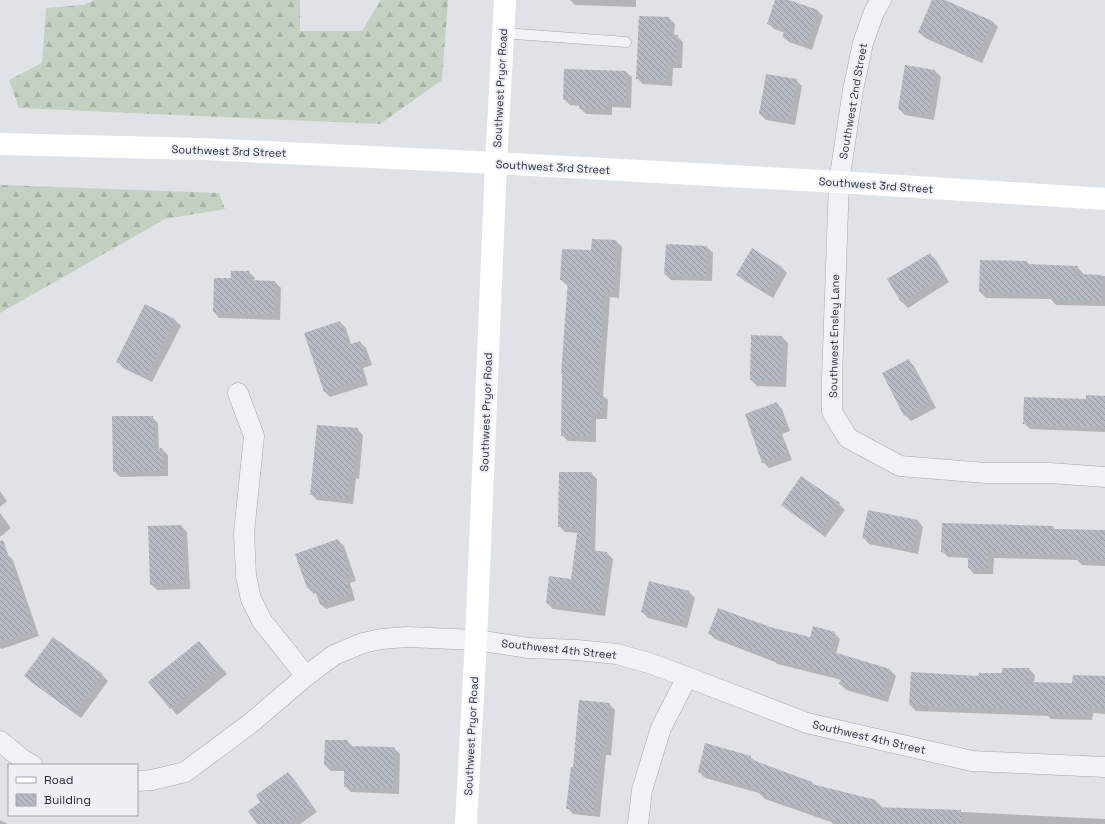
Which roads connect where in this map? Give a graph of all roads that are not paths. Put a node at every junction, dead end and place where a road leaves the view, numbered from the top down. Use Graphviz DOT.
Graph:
graph roads {
  1 [pos="505,0"];
  2 [pos="881,0"];
  3 [pos="503,33"];
  4 [pos="626,42"];
  5 [pos="0,144"];
  6 [pos="496,163"];
  7 [pos="839,182"];
  8 [pos="1105,199"];
  9 [pos="238,392"];
  10 [pos="1105,477"];
  11 [pos="476,640"];
  12 [pos="306,676"];
  13 [pos="687,677"];
  14 [pos="0,741"];
  15 [pos="30,764"];
  16 [pos="1105,767"];
  17 [pos="138,781"];
  18 [pos="466,824"];
  19 [pos="638,824"];
  1 -- 3 [label="main road, Southwest Pryor Road"];
  2 -- 7 [label="street, Southwest 2nd Street"];
  3 -- 4 [label="lane"];
  3 -- 6 [label="main road, Southwest Pryor Road"];
  5 -- 6 [label="main road, Southwest 3rd Street"];
  6 -- 7 [label="main road, Southwest 3rd Street"];
  6 -- 11 [label="main road, Southwest Pryor Road"];
  7 -- 8 [label="main road, Southwest 3rd Street"];
  7 -- 10 [label="street, Southwest Ensley Lane"];
  9 -- 12 [label="street"];
  11 -- 12 [label="street, Southwest 4th Street"];
  11 -- 13 [label="street, Southwest 4th Street"];
  11 -- 18 [label="main road, Southwest Pryor Road"];
  12 -- 17 [label="street, Southwest 4th Street"];
  13 -- 16 [label="street, Southwest 4th Street"];
  13 -- 19 [label="street"];
  14 -- 15 [label="street"];
}
